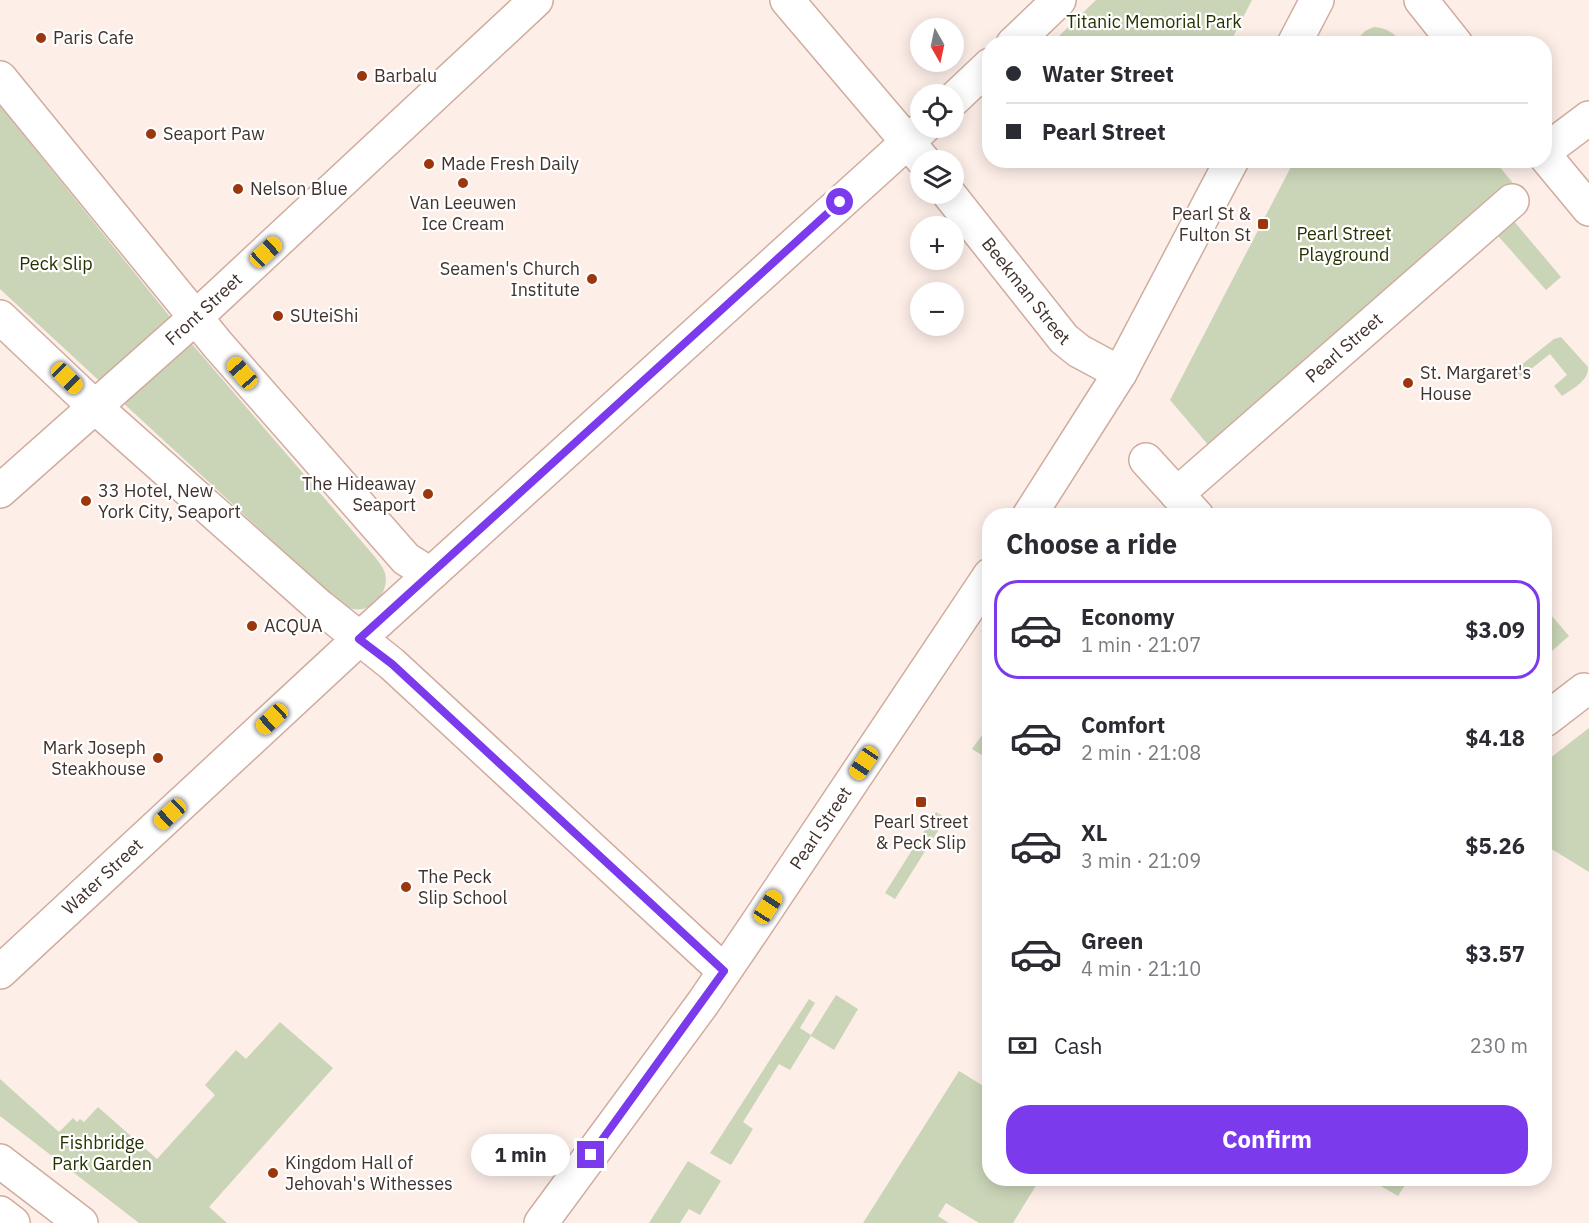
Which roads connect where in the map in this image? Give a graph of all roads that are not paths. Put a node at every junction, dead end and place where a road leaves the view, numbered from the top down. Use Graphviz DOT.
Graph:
graph roads {
  1 [pos="536,0"];
  2 [pos="787,0"];
  3 [pos="1059,0"];
  4 [pos="1317,0"];
  5 [pos="1421,0"];
  6 [pos="1021,36"];
  7 [pos="1298,36"];
  8 [pos="1450,36"];
  9 [pos="982,73"];
  10 [pos="0,78"];
  11 [pos="964,90"];
  12 [pos="1589,118"];
  13 [pos="918,143"];
  14 [pos="1552,146"];
  15 [pos="1552,164"];
  16 [pos="1228,168"];
  17 [pos="1512,201"];
  18 [pos="957,204"];
  19 [pos="1589,209"];
  20 [pos="0,317"];
  21 [pos="196,317"];
  22 [pos="1120,372"];
  23 [pos="94,406"];
  24 [pos="1146,460"];
  25 [pos="0,491"];
  26 [pos="1187,505"];
  27 [pos="1034,508"];
  28 [pos="433,572"];
  29 [pos="982,587"];
  30 [pos="359,639"];
  31 [pos="1584,690"];
  32 [pos="1552,715"];
  33 [pos="724,971"];
  34 [pos="0,972"];
  35 [pos="0,1161"];
  36 [pos="0,1214"];
  37 [pos="13,1223"];
  38 [pos="81,1223"];
  39 [pos="541,1223"];
  1 -- 21 [label="main road, Front Street"];
  2 -- 13 [label="main road"];
  3 -- 6 [label="main road"];
  4 -- 7 [label="main road"];
  5 -- 8 [label="main road"];
  9 -- 11 [label="main road"];
  10 -- 21 [label="main road"];
  12 -- 14 [label="main road"];
  13 -- 28 [label="main road, Water Street"];
  15 -- 19 [label="main road"];
  16 -- 22 [label="main road"];
  17 -- 26 [label="main road, Pearl Street"];
  18 -- 22 [label="main road, Beekman Street"];
  20 -- 23 [label="main road"];
  21 -- 23 [label="main road, Front Street"];
  21 -- 28 [label="main road"];
  22 -- 27 [label="main road"];
  23 -- 25 [label="main road, Front Street"];
  23 -- 30 [label="main road"];
  24 -- 26 [label="main road"];
  28 -- 30 [label="main road, Water Street"];
  29 -- 33 [label="main road, Pearl Street"];
  30 -- 33 [label="main road"];
  30 -- 34 [label="main road, Water Street"];
  31 -- 32 [label="main road"];
  33 -- 39 [label="main road, Pearl Street"];
  35 -- 38 [label="main road"];
  36 -- 37 [label="main road"];
}
